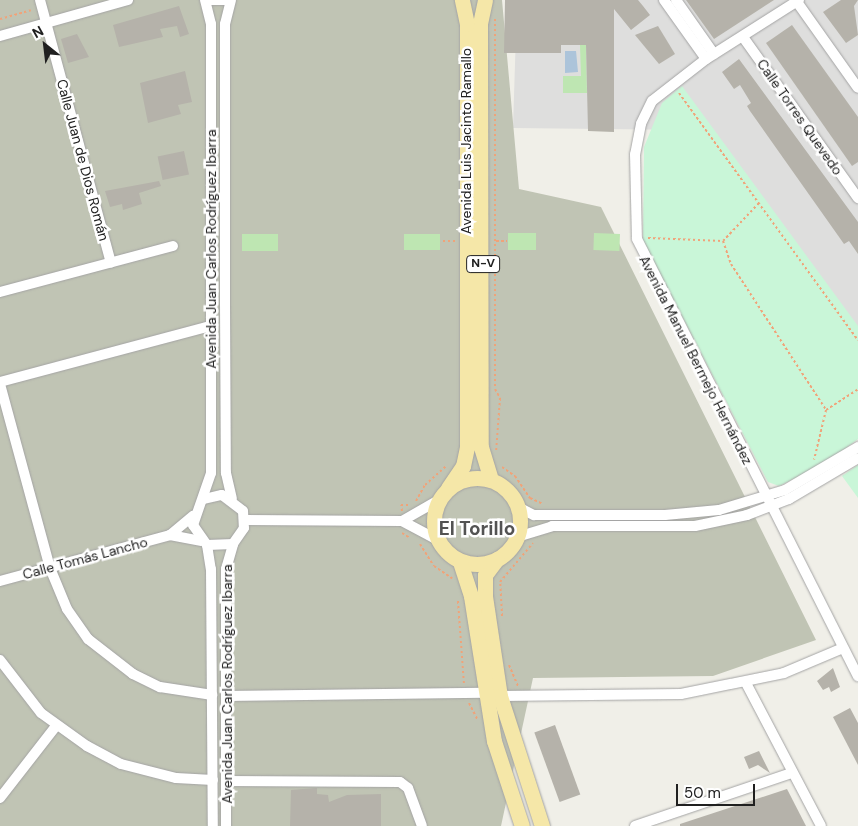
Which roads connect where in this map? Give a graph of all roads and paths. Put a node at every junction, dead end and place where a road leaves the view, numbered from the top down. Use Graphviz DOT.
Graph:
graph roads {
  1 [pos="128,0"];
  2 [pos="205,0"];
  3 [pos="210,0"];
  4 [pos="228,0"];
  5 [pos="231,0"];
  6 [pos="462,0"];
  7 [pos="486,0"];
  8 [pos="664,0"];
  9 [pos="676,0"];
  10 [pos="798,1"];
  11 [pos="39,3"];
  12 [pos="494,14"];
  13 [pos="0,19"];
  14 [pos="46,23"];
  15 [pos="0,36"];
  16 [pos="742,36"];
  17 [pos="710,56"];
  18 [pos="671,84"];
  19 [pos="858,88"];
  20 [pos="858,198"];
  21 [pos="758,203"];
  22 [pos="637,239"];
  23 [pos="723,241"];
  24 [pos="173,246"];
  25 [pos="111,263"];
  26 [pos="0,292"];
  27 [pos="211,326"];
  28 [pos="858,340"];
  29 [pos="0,383"];
  30 [pos="858,389"];
  31 [pos="826,410"];
  32 [pos="858,447"];
  33 [pos="496,454"];
  34 [pos="858,458"];
  35 [pos="497,463"];
  36 [pos="812,477"];
  37 [pos="490,479"];
  38 [pos="448,488"];
  39 [pos="232,498"];
  40 [pos="204,499"];
  41 [pos="437,501"];
  42 [pos="769,503"];
  43 [pos="518,507"];
  44 [pos="552,515"];
  45 [pos="193,516"];
  46 [pos="245,520"];
  47 [pos="402,521"];
  48 [pos="170,535"];
  49 [pos="517,537"];
  50 [pos="539,539"];
  51 [pos="437,540"];
  52 [pos="204,543"];
  53 [pos="232,544"];
  54 [pos="497,559"];
  55 [pos="460,562"];
  56 [pos="50,568"];
  57 [pos="0,581"];
  58 [pos="502,619"];
  59 [pos="844,648"];
  60 [pos="507,655"];
  61 [pos="0,660"];
  62 [pos="858,676"];
  63 [pos="746,683"];
  64 [pos="484,694"];
  65 [pos="212,695"];
  66 [pos="520,695"];
  67 [pos="226,696"];
  68 [pos="500,696"];
  69 [pos="56,726"];
  70 [pos="792,772"];
  71 [pos="213,780"];
  72 [pos="226,781"];
  73 [pos="0,798"];
  74 [pos="213,826"];
  75 [pos="226,826"];
  76 [pos="422,826"];
  77 [pos="522,826"];
  78 [pos="542,826"];
  79 [pos="635,826"];
  80 [pos="821,826"];
  1 -- 14 [label="street"];
  2 -- 27 [label="street, Avenida Juan Carlos Rodríguez Ibarra"];
  3 -- 4 [label="street"];
  5 -- 39 [label="street, Avenida Juan Carlos Rodríguez Ibarra"];
  6 -- 38 [label="main road, Avenida Luis Jacinto Ramallo"];
  7 -- 37 [label="main road, Avenida Luis Jacinto Ramallo / N-V"];
  8 -- 17 [label="street"];
  9 -- 17 [label="street"];
  10 -- 16 [label="street, Avenida Manuel Bermejo Hernández"];
  10 -- 19 [label="street"];
  11 -- 13 [label="path"];
  11 -- 14 [label="street, Calle Juan de Dios Román"];
  12 -- 33 [label="path"];
  14 -- 15 [label="street"];
  14 -- 25 [label="street, Calle Juan de Dios Román"];
  16 -- 17 [label="street, Avenida Manuel Bermejo Hernández"];
  16 -- 20 [label="street, Calle Torres Quevedo"];
  17 -- 18 [label="street, Avenida Manuel Bermejo Hernández"];
  18 -- 21 [label="path"];
  18 -- 22 [label="street, Avenida Manuel Bermejo Hernández"];
  21 -- 23 [label="path"];
  21 -- 28 [label="path"];
  22 -- 23 [label="path"];
  22 -- 42 [label="street, Avenida Manuel Bermejo Hernández"];
  23 -- 31 [label="path"];
  24 -- 25 [label="street"];
  25 -- 26 [label="street"];
  27 -- 29 [label="street"];
  27 -- 40 [label="street, Avenida Juan Carlos Rodríguez Ibarra"];
  29 -- 56 [label="street"];
  30 -- 31 [label="path"];
  31 -- 36 [label="path"];
  32 -- 36 [label="street"];
  34 -- 42 [label="street"];
  35 -- 44 [label="path"];
  36 -- 42 [label="street"];
  37 -- 38 [label="main road"];
  37 -- 43 [label="main road"];
  38 -- 41 [label="main road"];
  39 -- 40 [label="street"];
  39 -- 46 [label="street"];
  40 -- 45 [label="street"];
  41 -- 47 [label="street"];
  41 -- 51 [label="main road"];
  42 -- 44 [label="street"];
  42 -- 49 [label="street"];
  42 -- 59 [label="street, Avenida Manuel Bermejo Hernández"];
  43 -- 44 [label="street"];
  43 -- 49 [label="main road"];
  45 -- 48 [label="street, Calle Tomás Lancho"];
  45 -- 52 [label="street"];
  46 -- 47 [label="street"];
  46 -- 53 [label="street"];
  47 -- 51 [label="street"];
  48 -- 52 [label="street, Calle Tomás Lancho"];
  48 -- 56 [label="street, Calle Tomás Lancho"];
  49 -- 54 [label="main road"];
  50 -- 58 [label="path"];
  51 -- 55 [label="main road"];
  52 -- 53 [label="street"];
  52 -- 65 [label="street, Avenida Juan Carlos Rodríguez Ibarra"];
  53 -- 67 [label="street, Avenida Juan Carlos Rodríguez Ibarra"];
  54 -- 55 [label="main road"];
  54 -- 68 [label="main road"];
  55 -- 64 [label="main road"];
  56 -- 57 [label="street, Calle Tomás Lancho"];
  56 -- 65 [label="street"];
  59 -- 62 [label="street, Avenida Manuel Bermejo Hernández"];
  59 -- 63 [label="street"];
  60 -- 66 [label="path"];
  61 -- 69 [label="street"];
  63 -- 66 [label="street"];
  63 -- 70 [label="street"];
  64 -- 67 [label="street"];
  64 -- 77 [label="main road"];
  65 -- 71 [label="street, Avenida Juan Carlos Rodríguez Ibarra"];
  66 -- 68 [label="street"];
  67 -- 72 [label="street, Avenida Juan Carlos Rodríguez Ibarra"];
  68 -- 78 [label="main road"];
  69 -- 71 [label="street"];
  69 -- 73 [label="street"];
  70 -- 79 [label="street"];
  70 -- 80 [label="street"];
  71 -- 74 [label="street, Avenida Juan Carlos Rodríguez Ibarra"];
  72 -- 75 [label="street, Avenida Juan Carlos Rodríguez Ibarra"];
  72 -- 76 [label="street"];
}
